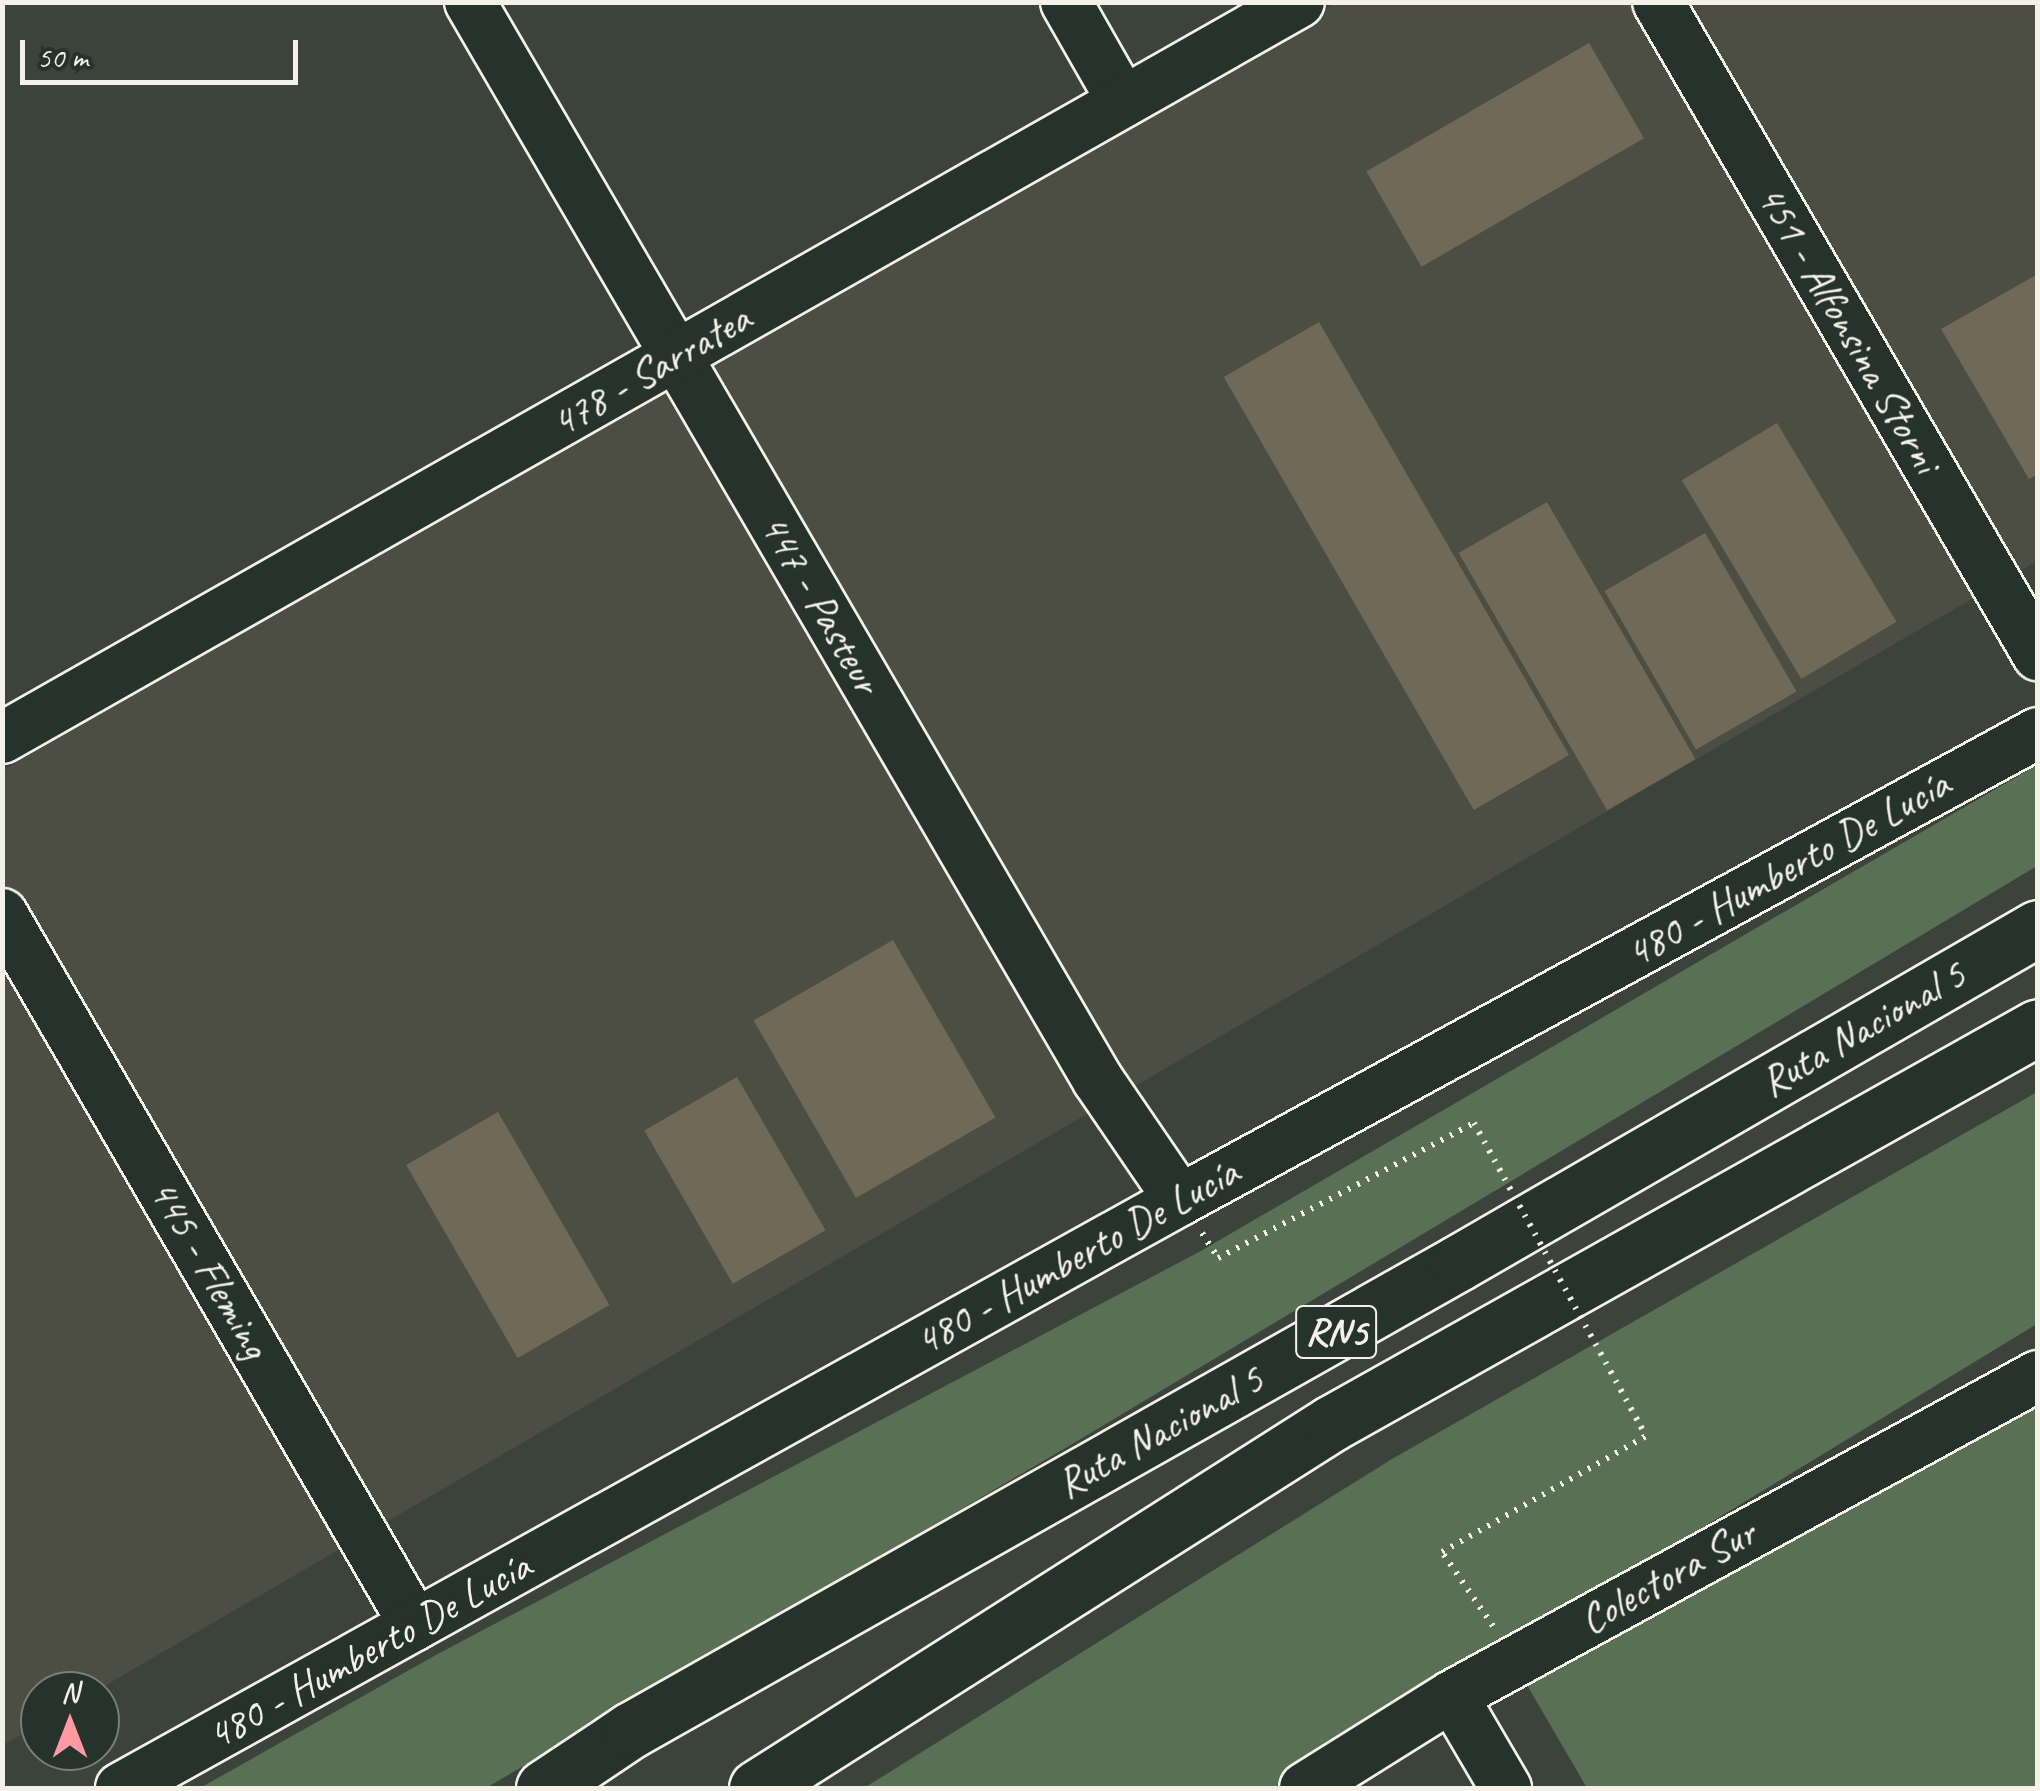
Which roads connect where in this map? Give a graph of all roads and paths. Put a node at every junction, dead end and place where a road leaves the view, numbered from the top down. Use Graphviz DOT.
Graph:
graph roads {
  1 [pos="470,2"];
  2 [pos="1066,2"];
  3 [pos="1299,2"];
  4 [pos="1658,2"];
  5 [pos="1123,102"];
  6 [pos="676,357"];
  7 [pos="2038,655"];
  8 [pos="2038,734"];
  9 [pos="2,738"];
  10 [pos="2,914"];
  11 [pos="2038,928"];
  12 [pos="2038,1026"];
  13 [pos="1180,1200"];
  14 [pos="2038,1376"];
  15 [pos="415,1626"];
  16 [pos="1516,1660"];
  17 [pos="1452,1696"];
  18 [pos="630,1730"];
  19 [pos="121,1788"];
  20 [pos="528,1788"];
  21 [pos="544,1788"];
  22 [pos="757,1788"];
  23 [pos="1305,1788"];
  24 [pos="1506,1788"];
  1 -- 6 [label="street, 447 - Pasteur"];
  2 -- 5 [label="street"];
  3 -- 5 [label="street, 478 - Sarratea"];
  4 -- 7 [label="street, 451 - Alfonsina Storni"];
  5 -- 6 [label="street, 478 - Sarratea"];
  6 -- 9 [label="street, 478 - Sarratea"];
  6 -- 13 [label="street, 447 - Pasteur"];
  8 -- 13 [label="street, 480 - Humberto De Lucía"];
  10 -- 15 [label="street, 445 - Fleming"];
  11 -- 18 [label="highway, Ruta Nacional 5 / RN5"];
  12 -- 22 [label="highway, Ruta Nacional 5 / RN5"];
  13 -- 15 [label="street, 480 - Humberto De Lucía"];
  13 -- 16 [label="path, bridge"];
  14 -- 16 [label="street, Colectora Sur"];
  15 -- 19 [label="street, 480 - Humberto De Lucía"];
  16 -- 17 [label="street, Colectora Sur"];
  17 -- 23 [label="street, Colectora Sur"];
  17 -- 24 [label="street"];
  18 -- 20 [label="highway"];
  18 -- 21 [label="highway, Ruta Nacional 5 / RN5"];
}
